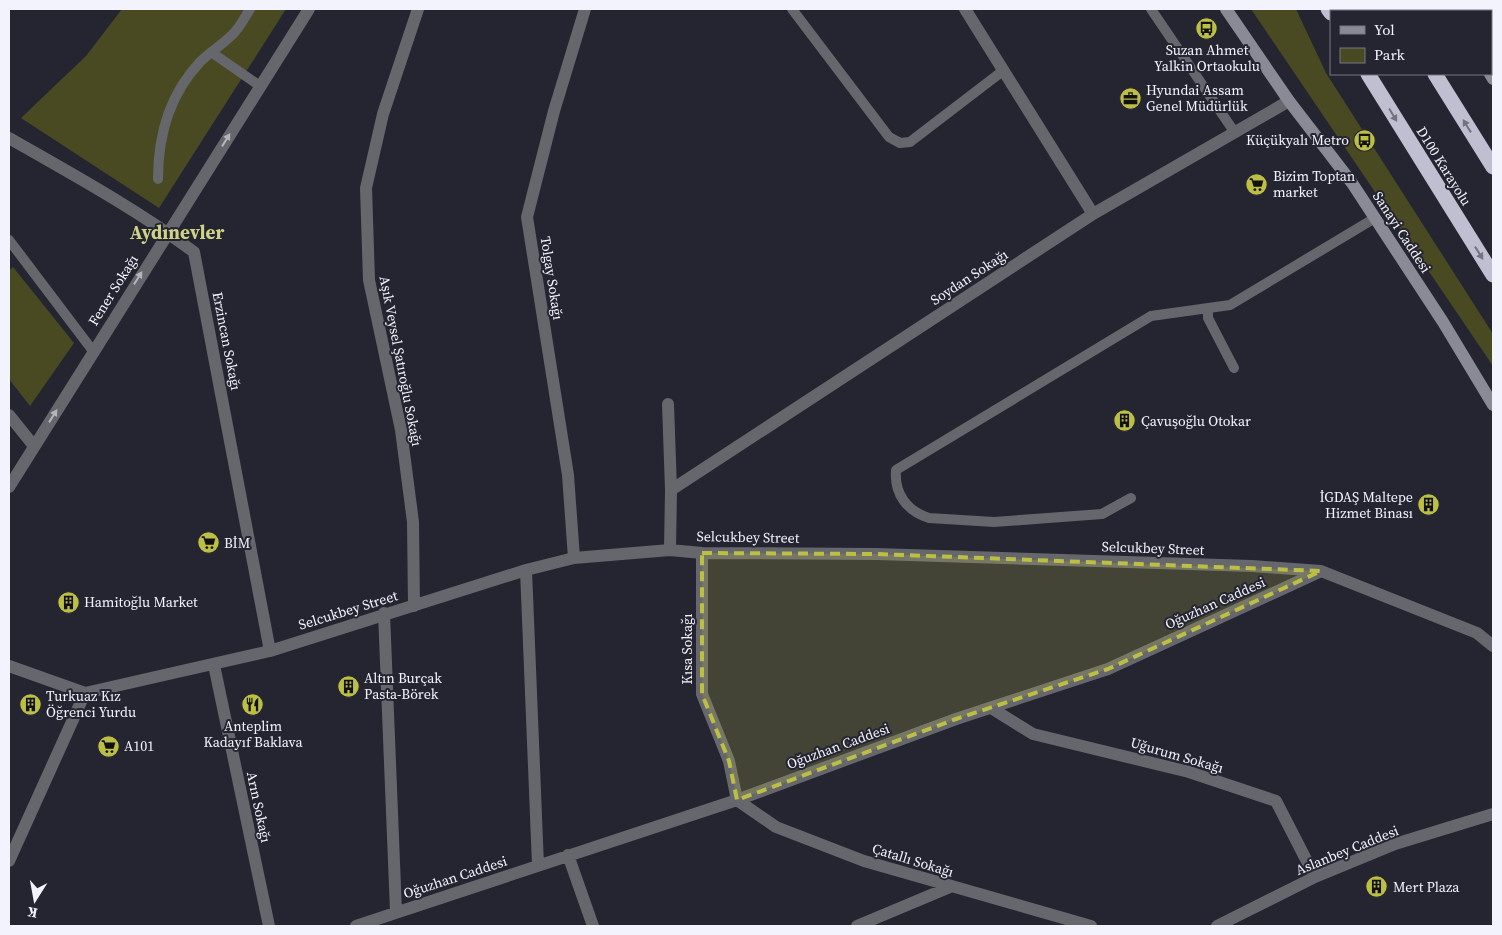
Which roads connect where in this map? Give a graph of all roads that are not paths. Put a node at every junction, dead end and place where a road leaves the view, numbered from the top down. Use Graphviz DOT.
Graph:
graph roads {
  1 [pos="250,9"];
  2 [pos="309,9"];
  3 [pos="418,9"];
  4 [pos="585,9"];
  5 [pos="792,9"];
  6 [pos="965,9"];
  7 [pos="1151,9"];
  8 [pos="1226,9"];
  9 [pos="211,52"];
  10 [pos="1004,70"];
  11 [pos="1369,75"];
  12 [pos="1436,75"];
  13 [pos="260,86"];
  14 [pos="1289,101"];
  15 [pos="1235,133"];
  16 [pos="9,138"];
  17 [pos="1493,167"];
  18 [pos="158,179"];
  19 [pos="1093,214"];
  20 [pos="1374,218"];
  21 [pos="167,232"];
  22 [pos="9,240"];
  23 [pos="1493,275"];
  24 [pos="1208,308"];
  25 [pos="93,351"];
  26 [pos="1234,368"];
  27 [pos="668,404"];
  28 [pos="1493,404"];
  29 [pos="9,415"];
  30 [pos="34,446"];
  31 [pos="9,487"];
  32 [pos="671,490"];
  33 [pos="1131,498"];
  34 [pos="670,550"];
  35 [pos="702,552"];
  36 [pos="574,558"];
  37 [pos="526,570"];
  38 [pos="1321,571"];
  39 [pos="414,606"];
  40 [pos="384,613"];
  41 [pos="1493,646"];
  42 [pos="270,651"];
  43 [pos="214,665"];
  44 [pos="9,666"];
  45 [pos="85,693"];
  46 [pos="992,708"];
  47 [pos="737,800"];
  48 [pos="1493,814"];
  49 [pos="568,854"];
  50 [pos="9,860"];
  51 [pos="538,865"];
  52 [pos="1315,876"];
  53 [pos="950,887"];
  54 [pos="396,912"];
  55 [pos="269,926"];
  56 [pos="356,926"];
  57 [pos="593,926"];
  58 [pos="857,926"];
  59 [pos="1090,926"];
  60 [pos="1217,926"];
  1 -- 9 [label="lane"];
  2 -- 13 [label="street, Fener Sokağı"];
  3 -- 39 [label="street, Aşık Veysel Şatıroğlu Sokağı"];
  4 -- 36 [label="street, Tolgay Sokağı"];
  5 -- 10 [label="lane"];
  6 -- 10 [label="street"];
  7 -- 15 [label="lane"];
  8 -- 14 [label="main road, Sanayi Caddesi"];
  9 -- 13 [label="lane"];
  9 -- 18 [label="lane"];
  10 -- 19 [label="street"];
  11 -- 23 [label="highway, D100 Karayolu, one-way"];
  17 -- 12 [label="highway, one-way"];
  21 -- 13 [label="street, Fener Sokağı, one-way"];
  14 -- 15 [label="street, Soydan Sokağı"];
  14 -- 20 [label="main road, Sanayi Caddesi"];
  15 -- 19 [label="street, Soydan Sokağı"];
  16 -- 21 [label="street, Erzincan Sokağı"];
  19 -- 32 [label="street, Soydan Sokağı"];
  20 -- 24 [label="lane"];
  20 -- 28 [label="main road, Sanayi Caddesi"];
  25 -- 21 [label="street, Fener Sokağı, one-way"];
  21 -- 42 [label="street, Erzincan Sokağı"];
  22 -- 25 [label="lane"];
  24 -- 26 [label="lane"];
  24 -- 33 [label="lane"];
  30 -- 25 [label="street, Fener Sokağı, one-way"];
  27 -- 32 [label="street"];
  29 -- 30 [label="street"];
  30 -- 31 [label="street, Fener Sokağı"];
  32 -- 34 [label="street"];
  34 -- 35 [label="street, Selcukbey Street"];
  34 -- 36 [label="street, Selcukbey Street"];
  35 -- 38 [label="street, Selcukbey Street"];
  35 -- 47 [label="street, Kısa Sokağı"];
  36 -- 37 [label="street, Selcukbey Street"];
  37 -- 39 [label="street, Selcukbey Street"];
  37 -- 51 [label="street"];
  38 -- 41 [label="street, Selcukbey Street"];
  38 -- 46 [label="street, Oğuzhan Caddesi"];
  39 -- 40 [label="street, Selcukbey Street"];
  40 -- 42 [label="street, Selcukbey Street"];
  40 -- 54 [label="street"];
  42 -- 43 [label="street, Selcukbey Street"];
  43 -- 45 [label="street, Selcukbey Street"];
  43 -- 55 [label="street, Arın Sokağı"];
  44 -- 45 [label="street"];
  45 -- 50 [label="street"];
  46 -- 47 [label="street, Oğuzhan Caddesi"];
  46 -- 52 [label="street, Uğurum Sokağı"];
  47 -- 49 [label="street, Oğuzhan Caddesi"];
  47 -- 53 [label="street, Çatallı Sokağı"];
  48 -- 52 [label="street, Aslanbey Caddesi"];
  49 -- 51 [label="street, Oğuzhan Caddesi"];
  49 -- 57 [label="street"];
  51 -- 54 [label="street, Oğuzhan Caddesi"];
  52 -- 60 [label="street, Aslanbey Caddesi"];
  53 -- 58 [label="street"];
  53 -- 59 [label="street, Çatallı Sokağı"];
  54 -- 56 [label="street, Oğuzhan Caddesi"];
}
